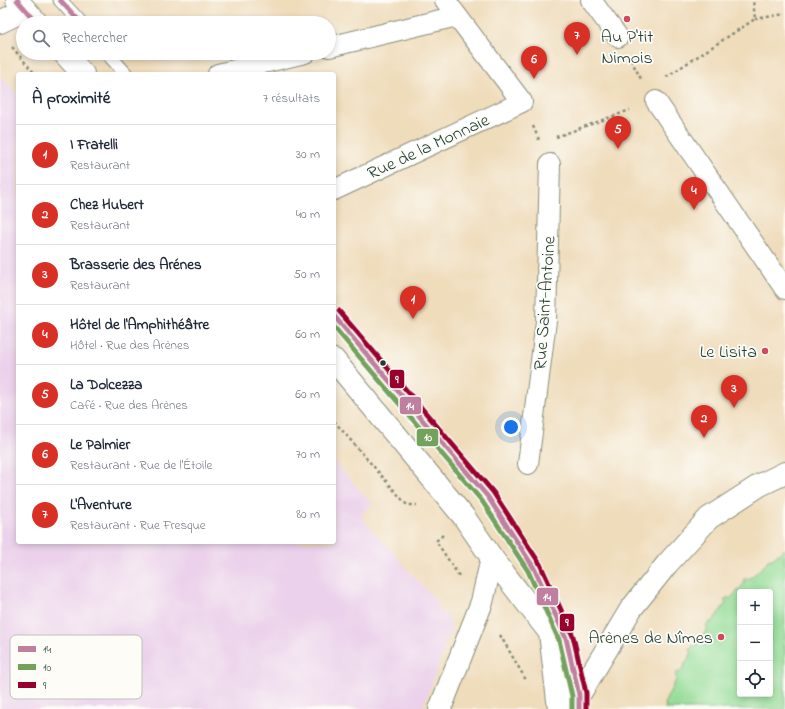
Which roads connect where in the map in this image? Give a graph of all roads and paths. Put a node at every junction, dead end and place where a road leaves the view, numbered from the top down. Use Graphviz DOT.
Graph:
graph roads {
  1 [pos="60,0"];
  2 [pos="445,0"];
  3 [pos="591,0"];
  4 [pos="753,0"];
  5 [pos="26,11"];
  6 [pos="785,14"];
  7 [pos="75,16"];
  8 [pos="457,16"];
  9 [pos="755,19"];
  10 [pos="0,22"];
  11 [pos="618,37"];
  12 [pos="10,45"];
  13 [pos="336,45"];
  14 [pos="16,52"];
  15 [pos="23,60"];
  16 [pos="70,60"];
  17 [pos="113,60"];
  18 [pos="276,60"];
  19 [pos="34,72"];
  20 [pos="81,72"];
  21 [pos="124,72"];
  22 [pos="226,72"];
  23 [pos="651,95"];
  24 [pos="522,102"];
  25 [pos="540,143"];
  26 [pos="550,164"];
  27 [pos="336,189"];
  28 [pos="785,289"];
  29 [pos="336,318"];
  30 [pos="336,362"];
  31 [pos="336,423"];
  32 [pos="528,464"];
  33 [pos="785,473"];
  34 [pos="454,505"];
  35 [pos="492,558"];
  36 [pos="569,705"];
  37 [pos="440,709"];
  1 -- 7 [label="lane"];
  2 -- 8 [label="street"];
  3 -- 11 [label="street"];
  4 -- 9 [label="path"];
  5 -- 10 [label="street"];
  6 -- 9 [label="path"];
  8 -- 13 [label="street"];
  8 -- 24 [label="street"];
  9 -- 23 [label="path"];
  11 -- 23 [label="path"];
  12 -- 14 [label="path"];
  15 -- 19 [label="path"];
  16 -- 20 [label="street"];
  17 -- 21 [label="lane"];
  18 -- 22 [label="street"];
  23 -- 25 [label="path"];
  23 -- 28 [label="street"];
  24 -- 25 [label="path"];
  24 -- 27 [label="street, Rue de la Monnaie"];
  25 -- 26 [label="path"];
  26 -- 32 [label="street, Rue Saint-Antoine"];
  29 -- 36 [label="lane"];
  30 -- 34 [label="street"];
  31 -- 34 [label="path"];
  33 -- 36 [label="street"];
  34 -- 35 [label="street"];
  35 -- 36 [label="street"];
  35 -- 37 [label="street"];
}
